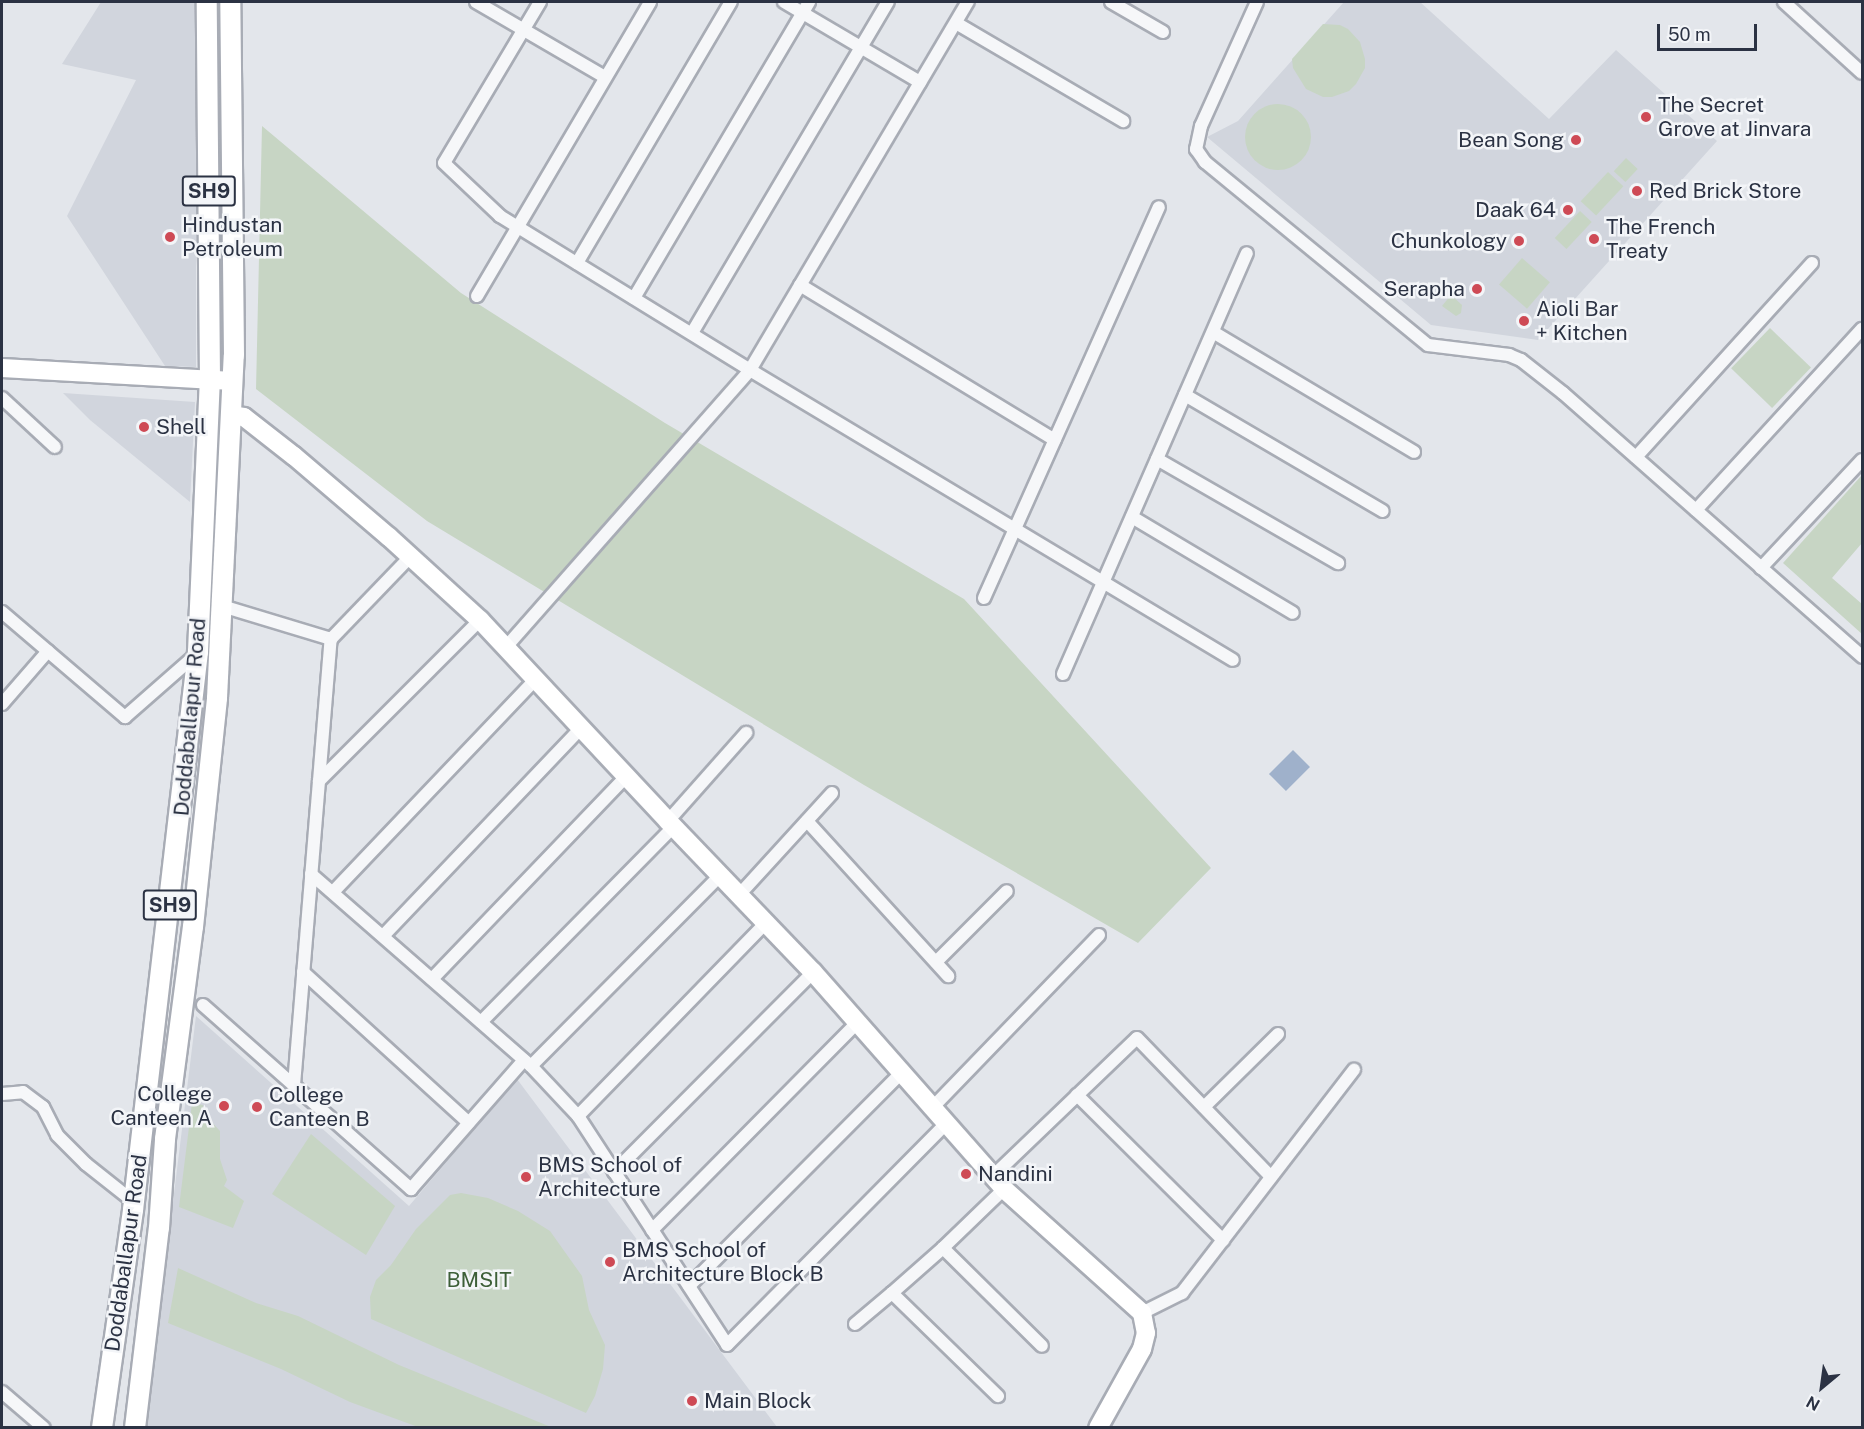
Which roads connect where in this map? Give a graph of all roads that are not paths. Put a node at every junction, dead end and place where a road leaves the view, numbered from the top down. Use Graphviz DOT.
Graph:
graph roads {
  1 [pos="207,2"];
  2 [pos="230,2"];
  3 [pos="476,2"];
  4 [pos="540,2"];
  5 [pos="650,2"];
  6 [pos="731,2"];
  7 [pos="784,2"];
  8 [pos="888,2"];
  9 [pos="968,2"];
  10 [pos="1111,2"];
  11 [pos="1257,2"];
  12 [pos="1784,2"];
  13 [pos="806,7"];
  14 [pos="956,23"];
  15 [pos="523,29"];
  16 [pos="1163,32"];
  17 [pos="861,47"];
  18 [pos="1863,73"];
  19 [pos="605,77"];
  20 [pos="920,82"];
  21 [pos="1123,121"];
  22 [pos="1159,207"];
  23 [pos="518,227"];
  24 [pos="1247,253"];
  25 [pos="577,263"];
  26 [pos="1812,263"];
  27 [pos="800,285"];
  28 [pos="477,296"];
  29 [pos="634,298"];
  30 [pos="1863,330"];
  31 [pos="1213,332"];
  32 [pos="692,333"];
  33 [pos="2,368"];
  34 [pos="750,370"];
  35 [pos="210,380"];
  36 [pos="233,381"];
  37 [pos="1185,395"];
  38 [pos="2,398"];
  39 [pos="209,413"];
  40 [pos="230,415"];
  41 [pos="1055,440"];
  42 [pos="55,447"];
  43 [pos="1413,452"];
  44 [pos="1636,457"];
  45 [pos="1157,459"];
  46 [pos="1863,460"];
  47 [pos="1696,510"];
  48 [pos="1383,511"];
  49 [pos="1132,517"];
  50 [pos="1015,529"];
  51 [pos="411,556"];
  52 [pos="1338,562"];
  53 [pos="1761,568"];
  54 [pos="1103,582"];
  55 [pos="984,598"];
  56 [pos="222,606"];
  57 [pos="2,612"];
  58 [pos="1293,613"];
  59 [pos="480,620"];
  60 [pos="331,639"];
  61 [pos="506,647"];
  62 [pos="48,651"];
  63 [pos="198,652"];
  64 [pos="1863,657"];
  65 [pos="1233,660"];
  66 [pos="1063,674"];
  67 [pos="536,680"];
  68 [pos="2,704"];
  69 [pos="581,728"];
  70 [pos="746,733"];
  71 [pos="626,777"];
  72 [pos="319,781"];
  73 [pos="832,793"];
  74 [pos="807,821"];
  75 [pos="670,824"];
  76 [pos="311,874"];
  77 [pos="720,876"];
  78 [pos="1007,891"];
  79 [pos="333,892"];
  80 [pos="739,895"];
  81 [pos="766,923"];
  82 [pos="1099,935"];
  83 [pos="383,936"];
  84 [pos="936,962"];
  85 [pos="303,972"];
  86 [pos="813,972"];
  87 [pos="948,976"];
  88 [pos="432,979"];
  89 [pos="203,1005"];
  90 [pos="481,1022"];
  91 [pos="858,1022"];
  92 [pos="1278,1034"];
  93 [pos="528,1063"];
  94 [pos="1354,1070"];
  95 [pos="902,1072"];
  96 [pos="294,1085"];
  97 [pos="2,1094"];
  98 [pos="1077,1095"];
  99 [pos="933,1107"];
  100 [pos="1204,1107"];
  101 [pos="578,1116"];
  102 [pos="469,1123"];
  103 [pos="947,1123"];
  104 [pos="614,1172"];
  105 [pos="1271,1177"];
  106 [pos="999,1182"];
  107 [pos="134,1202"];
  108 [pos="652,1230"];
  109 [pos="1223,1240"];
  110 [pos="943,1248"];
  111 [pos="689,1286"];
  112 [pos="892,1293"];
  113 [pos="1142,1313"];
  114 [pos="855,1324"];
  115 [pos="1042,1346"];
  116 [pos="2,1392"];
  117 [pos="998,1396"];
  118 [pos="44,1428"];
  119 [pos="102,1428"];
  120 [pos="135,1428"];
  121 [pos="1098,1428"];
  1 -- 35 [label="main road, Doddaballapur Road / SH9"];
  2 -- 36 [label="main road, Doddaballapur Road / SH9"];
  3 -- 15 [label="street"];
  4 -- 15 [label="street"];
  5 -- 19 [label="street"];
  6 -- 25 [label="street"];
  7 -- 13 [label="street"];
  8 -- 17 [label="street"];
  9 -- 14 [label="street"];
  10 -- 16 [label="street"];
  11 -- 44 [label="street"];
  12 -- 18 [label="street"];
  13 -- 17 [label="street"];
  13 -- 29 [label="street"];
  14 -- 20 [label="street"];
  14 -- 21 [label="street"];
  15 -- 19 [label="street"];
  15 -- 23 [label="street"];
  17 -- 20 [label="street"];
  17 -- 32 [label="street"];
  19 -- 23 [label="street"];
  20 -- 27 [label="street"];
  22 -- 41 [label="street"];
  23 -- 25 [label="street"];
  23 -- 28 [label="street"];
  24 -- 31 [label="street"];
  25 -- 29 [label="street"];
  26 -- 44 [label="street"];
  27 -- 34 [label="street"];
  27 -- 41 [label="street"];
  29 -- 32 [label="street"];
  30 -- 47 [label="street"];
  31 -- 37 [label="street"];
  31 -- 43 [label="street"];
  32 -- 34 [label="street"];
  33 -- 35 [label="street"];
  34 -- 50 [label="street"];
  34 -- 61 [label="street"];
  35 -- 36 [label="street"];
  35 -- 39 [label="main road, Doddaballapur Road / SH9"];
  36 -- 40 [label="main road, Doddaballapur Road / SH9"];
  37 -- 45 [label="street"];
  37 -- 48 [label="street"];
  38 -- 42 [label="street"];
  39 -- 40 [label="main road"];
  39 -- 63 [label="main road, Doddaballapur Road / SH9"];
  40 -- 51 [label="street"];
  40 -- 56 [label="main road, Doddaballapur Road / SH9"];
  41 -- 50 [label="street"];
  44 -- 47 [label="street"];
  45 -- 49 [label="street"];
  45 -- 52 [label="street"];
  46 -- 53 [label="street"];
  47 -- 53 [label="street"];
  49 -- 54 [label="street"];
  49 -- 58 [label="street"];
  50 -- 54 [label="street"];
  50 -- 55 [label="street"];
  51 -- 59 [label="street"];
  51 -- 60 [label="street"];
  53 -- 64 [label="street"];
  54 -- 65 [label="street"];
  54 -- 66 [label="street"];
  56 -- 60 [label="street"];
  56 -- 120 [label="main road, Doddaballapur Road / SH9"];
  57 -- 62 [label="street"];
  59 -- 61 [label="street"];
  59 -- 72 [label="street"];
  60 -- 72 [label="street"];
  61 -- 67 [label="street"];
  62 -- 63 [label="street"];
  62 -- 68 [label="street"];
  63 -- 107 [label="main road, Doddaballapur Road / SH9"];
  67 -- 69 [label="street"];
  67 -- 79 [label="street"];
  69 -- 71 [label="street"];
  69 -- 83 [label="street"];
  70 -- 75 [label="street"];
  71 -- 75 [label="street"];
  71 -- 88 [label="street"];
  72 -- 76 [label="street"];
  73 -- 74 [label="street"];
  74 -- 80 [label="street"];
  74 -- 84 [label="street"];
  75 -- 77 [label="street"];
  75 -- 90 [label="street"];
  76 -- 79 [label="street"];
  76 -- 85 [label="street"];
  77 -- 80 [label="street"];
  77 -- 93 [label="street"];
  78 -- 84 [label="street"];
  79 -- 83 [label="street"];
  80 -- 81 [label="street"];
  81 -- 86 [label="street"];
  81 -- 101 [label="street"];
  82 -- 99 [label="street"];
  83 -- 88 [label="street"];
  84 -- 87 [label="street"];
  85 -- 96 [label="street"];
  85 -- 102 [label="street"];
  86 -- 91 [label="street"];
  86 -- 104 [label="street"];
  88 -- 90 [label="street"];
  89 -- 96 [label="street"];
  90 -- 93 [label="street"];
  91 -- 95 [label="street"];
  91 -- 108 [label="street"];
  92 -- 100 [label="street"];
  93 -- 101 [label="street"];
  93 -- 102 [label="street"];
  94 -- 105 [label="street"];
  95 -- 99 [label="street"];
  95 -- 111 [label="street"];
  96 -- 102 [label="street"];
  97 -- 107 [label="street"];
  98 -- 100 [label="street"];
  98 -- 106 [label="street"];
  98 -- 109 [label="street"];
  99 -- 103 [label="street"];
  100 -- 105 [label="street"];
  101 -- 104 [label="street"];
  103 -- 106 [label="street"];
  103 -- 111 [label="street"];
  104 -- 108 [label="street"];
  105 -- 109 [label="street"];
  106 -- 110 [label="street"];
  106 -- 113 [label="street"];
  107 -- 119 [label="main road, Doddaballapur Road / SH9"];
  108 -- 111 [label="street"];
  109 -- 113 [label="street"];
  110 -- 112 [label="street"];
  110 -- 115 [label="street"];
  112 -- 114 [label="street"];
  112 -- 117 [label="street"];
  113 -- 121 [label="street"];
  116 -- 118 [label="street"];
}
